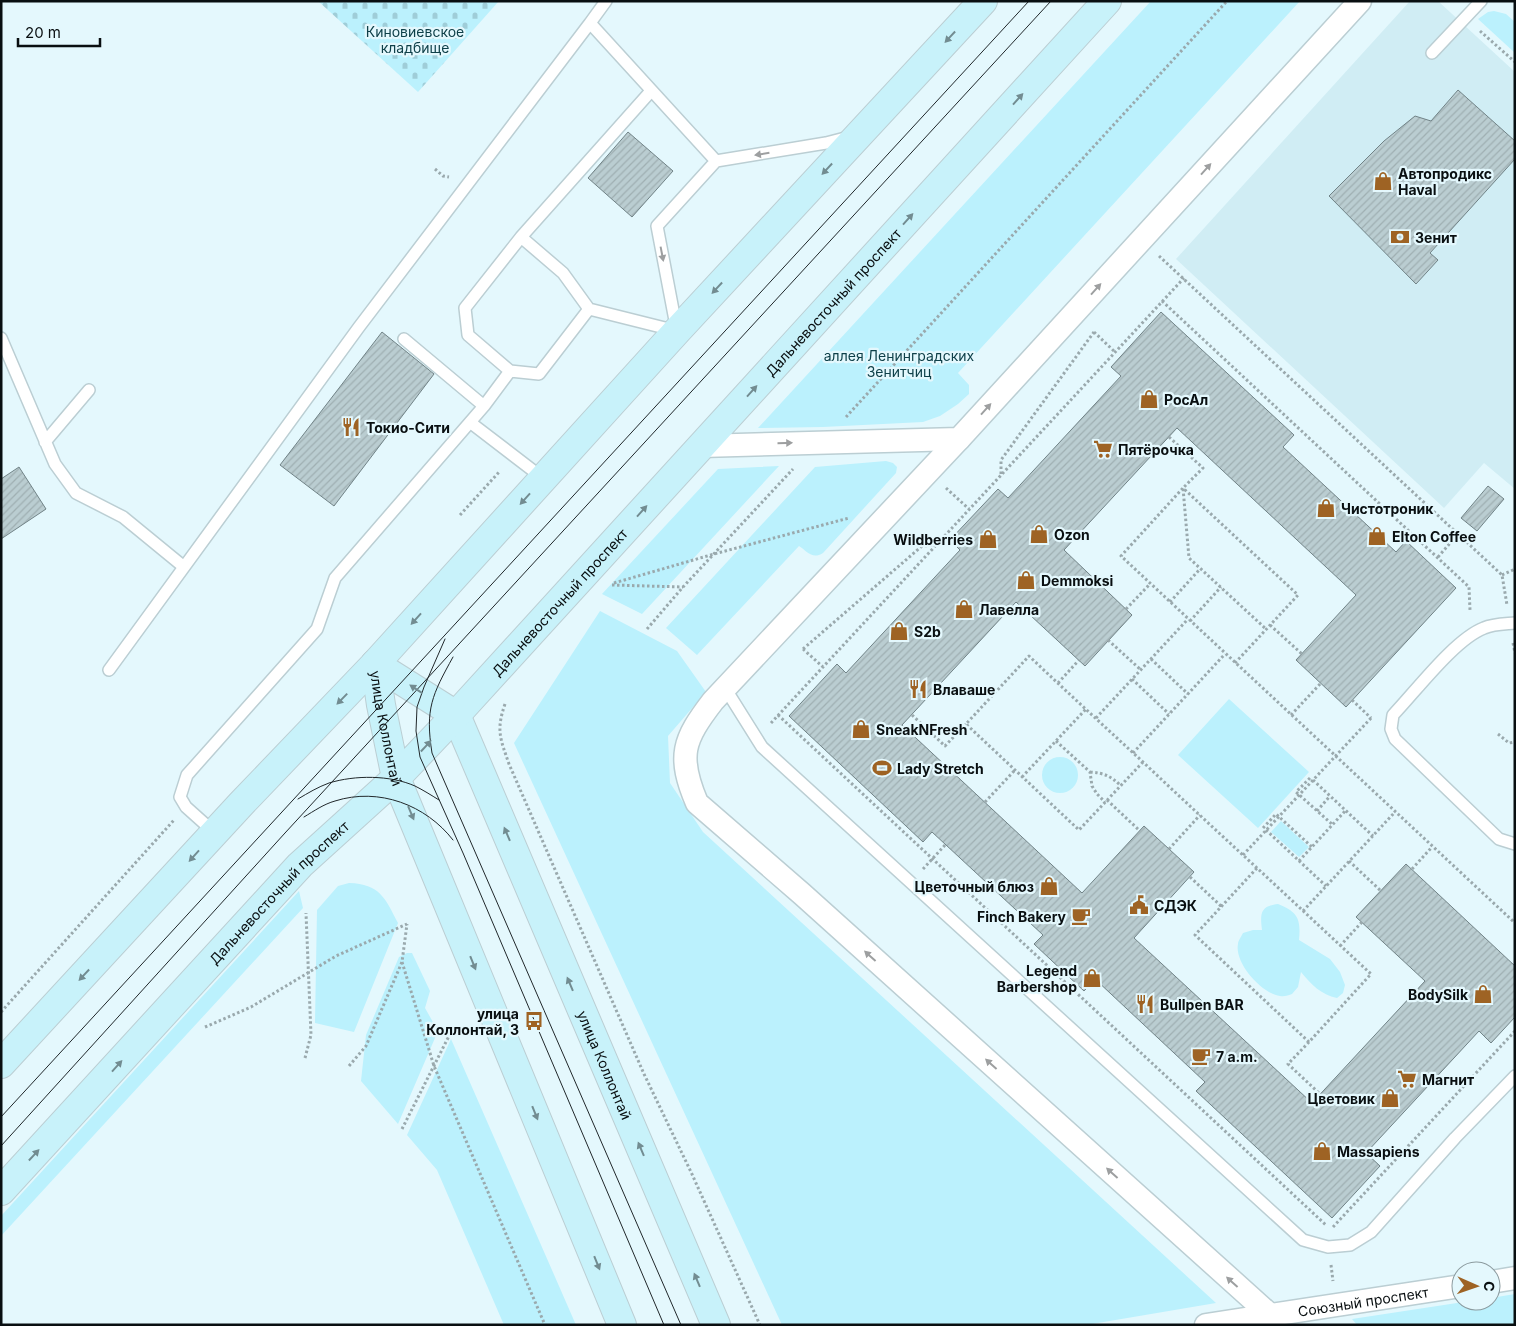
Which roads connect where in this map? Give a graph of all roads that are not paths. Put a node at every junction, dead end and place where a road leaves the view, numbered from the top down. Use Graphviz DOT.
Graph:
graph roads {
  1 [pos="606,1"];
  2 [pos="983,1"];
  3 [pos="1107,1"];
  4 [pos="1360,1"];
  5 [pos="1482,1"];
  6 [pos="590,23"];
  7 [pos="1432,53"];
  8 [pos="651,91"];
  9 [pos="861,134"];
  10 [pos="716,161"];
  11 [pos="521,237"];
  12 [pos="589,309"];
  13 [pos="677,331"];
  14 [pos="1,338"];
  15 [pos="404,339"];
  16 [pos="510,371"];
  17 [pos="89,390"];
  18 [pos="484,406"];
  19 [pos="471,423"];
  20 [pos="959,439"];
  21 [pos="45,442"];
  22 [pos="701,446"];
  23 [pos="544,478"];
  24 [pos="184,567"];
  25 [pos="1512,623"];
  26 [pos="376,664"];
  27 [pos="109,670"];
  28 [pos="725,688"];
  29 [pos="456,715"];
  30 [pos="396,778"];
  31 [pos="215,833"];
  32 [pos="1515,844"];
  33 [pos="1,1064"];
  34 [pos="1515,1076"];
  35 [pos="1,1191"];
  36 [pos="1515,1278"];
  37 [pos="1501,1280"];
  38 [pos="1451,1288"];
  39 [pos="1268,1314"];
  40 [pos="1293,1317"];
  41 [pos="622,1325"];
  42 [pos="716,1325"];
  43 [pos="1206,1325"];
  1 -- 6 [label="lane"];
  2 -- 9 [label="main road, one-way"];
  22 -- 3 [label="main road, Дальневосточный проспект, one-way"];
  20 -- 4 [label="street, one-way"];
  5 -- 7 [label="lane"];
  6 -- 8 [label="lane"];
  6 -- 24 [label="lane"];
  8 -- 10 [label="lane"];
  8 -- 11 [label="lane"];
  9 -- 10 [label="lane, one-way"];
  9 -- 13 [label="main road, one-way"];
  10 -- 13 [label="lane, one-way"];
  11 -- 12 [label="lane"];
  11 -- 16 [label="lane"];
  12 -- 13 [label="lane"];
  12 -- 16 [label="lane"];
  13 -- 23 [label="main road"];
  14 -- 21 [label="lane"];
  15 -- 18 [label="lane"];
  16 -- 18 [label="lane"];
  17 -- 21 [label="lane"];
  18 -- 19 [label="lane"];
  19 -- 23 [label="lane"];
  19 -- 31 [label="lane"];
  22 -- 20 [label="street, one-way"];
  20 -- 28 [label="street"];
  21 -- 24 [label="lane"];
  29 -- 22 [label="main road, Дальневосточный проспект, one-way"];
  23 -- 26 [label="main road, one-way"];
  24 -- 27 [label="lane"];
  25 -- 32 [label="lane"];
  29 -- 26 [label="main road, улица Коллонтай, one-way"];
  26 -- 30 [label="main road, улица Коллонтай"];
  26 -- 31 [label="main road, one-way"];
  28 -- 34 [label="lane"];
  39 -- 28 [label="street, one-way"];
  30 -- 29 [label="main road, Дальневосточный проспект, one-way"];
  42 -- 29 [label="main road, улица Коллонтай, one-way"];
  35 -- 30 [label="main road, Дальневосточный проспект, one-way"];
  30 -- 41 [label="main road, улица Коллонтай, one-way"];
  31 -- 33 [label="main road, one-way"];
  36 -- 37 [label="street"];
  38 -- 40 [label="street, Союзный проспект"];
  39 -- 40 [label="street, Союзный проспект"];
  39 -- 43 [label="street, Союзный проспект"];
}
